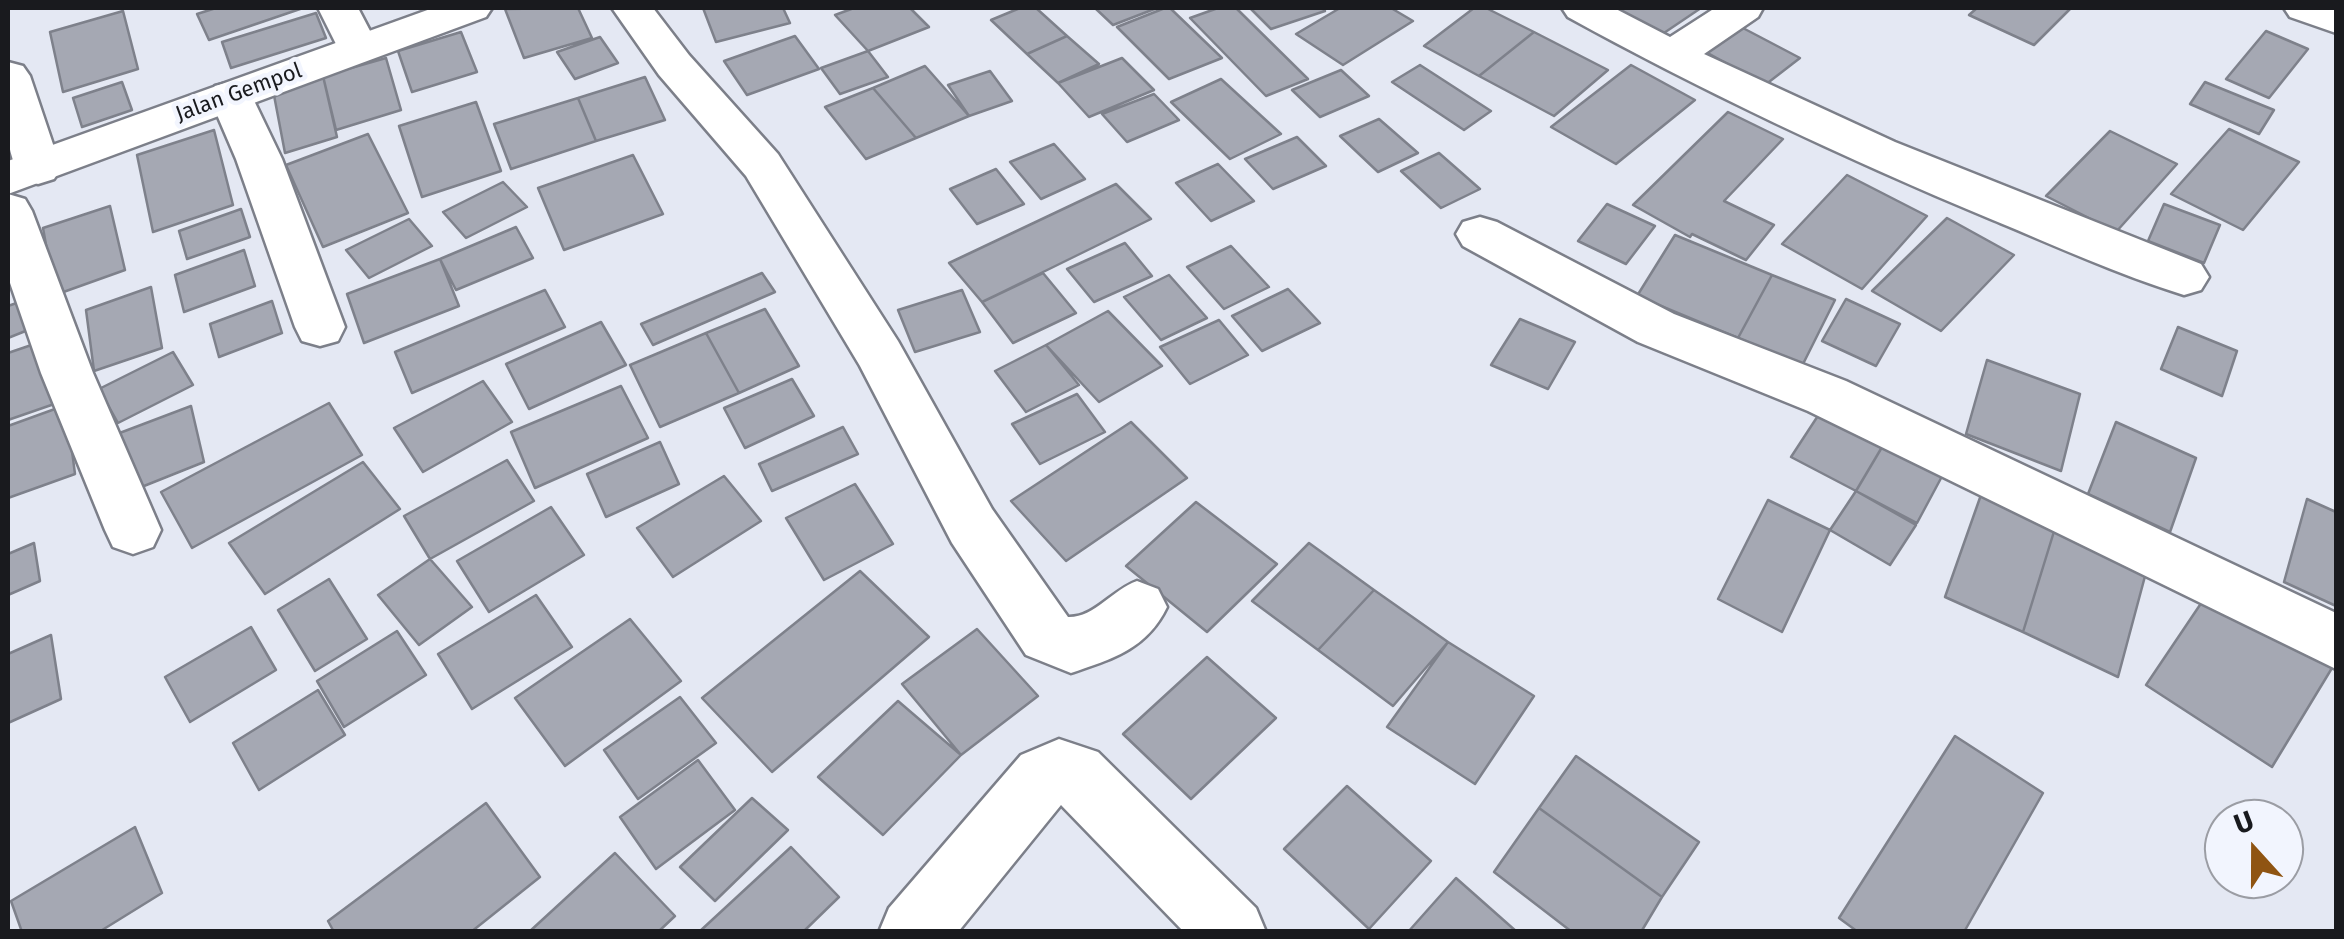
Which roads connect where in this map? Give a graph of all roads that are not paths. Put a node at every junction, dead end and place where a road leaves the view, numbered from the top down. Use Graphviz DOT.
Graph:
graph roads {
  1 [pos="338,8"];
  2 [pos="471,8"];
  3 [pos="632,8"];
  4 [pos="1583,8"];
  5 [pos="1743,8"];
  6 [pos="2305,8"];
  7 [pos="2336,20"];
  8 [pos="358,48"];
  9 [pos="1670,56"];
  10 [pos="8,76"];
  11 [pos="231,96"];
  12 [pos="22,173"];
  13 [pos="8,211"];
  14 [pos="1480,234"];
  15 [pos="2184,277"];
  16 [pos="320,328"];
  17 [pos="133,530"];
  18 [pos="1137,606"];
  19 [pos="2336,642"];
  20 [pos="913,932"];
  21 [pos="1232,932"];
  1 -- 8 [label="street"];
  2 -- 8 [label="street, Jalan Gempol"];
  3 -- 18 [label="street"];
  4 -- 9 [label="street"];
  5 -- 9 [label="street"];
  6 -- 7 [label="street"];
  8 -- 11 [label="street, Jalan Gempol"];
  9 -- 15 [label="street"];
  10 -- 12 [label="street"];
  11 -- 12 [label="street, Jalan Gempol"];
  11 -- 16 [label="street"];
  13 -- 17 [label="street"];
  14 -- 19 [label="street"];
  20 -- 21 [label="street"];
}
